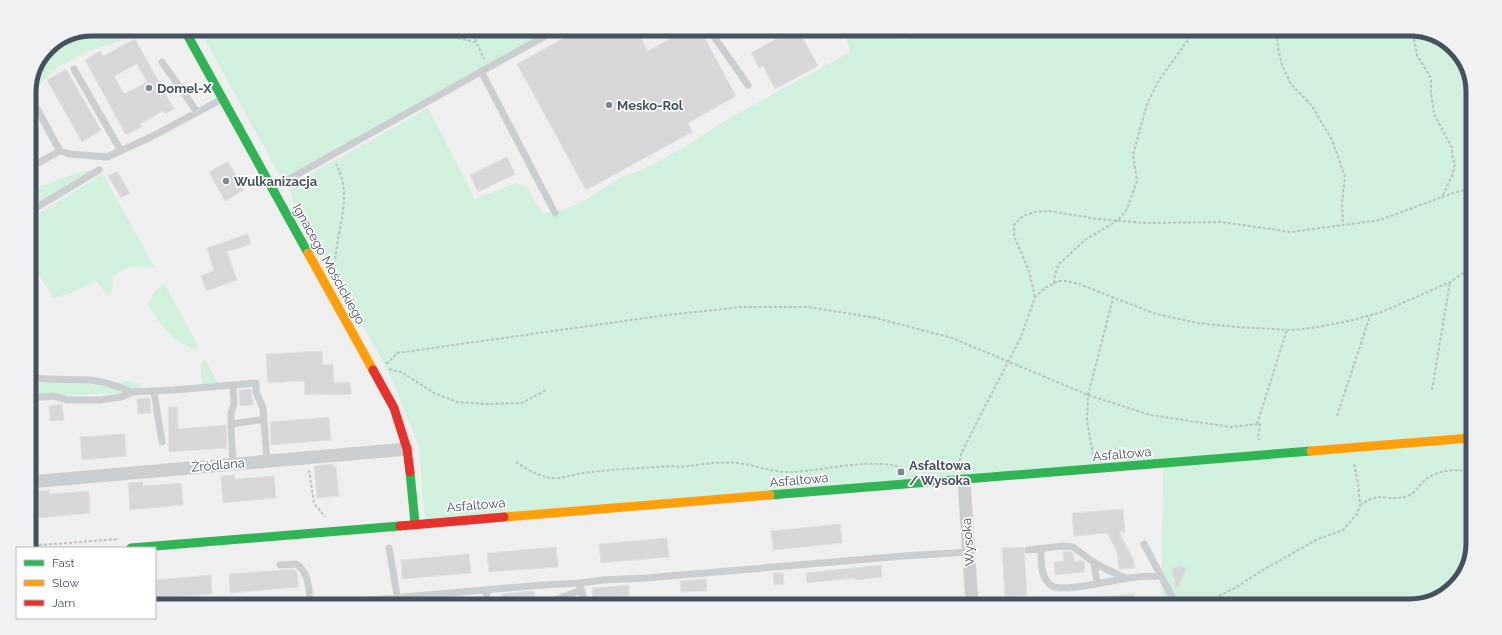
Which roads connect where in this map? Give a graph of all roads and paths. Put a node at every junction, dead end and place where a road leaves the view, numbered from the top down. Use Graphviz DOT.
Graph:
graph roads {
  1 [pos="188,36"];
  2 [pos="451,36"];
  3 [pos="473,36"];
  4 [pos="545,36"];
  5 [pos="714,36"];
  6 [pos="1191,36"];
  7 [pos="1277,36"];
  8 [pos="1413,36"];
  9 [pos="476,43"];
  10 [pos="162,62"];
  11 [pos="489,67"];
  12 [pos="74,69"];
  13 [pos="481,72"];
  14 [pos="748,85"];
  15 [pos="222,99"];
  16 [pos="36,107"];
  17 [pos="197,112"];
  18 [pos="60,151"];
  19 [pos="121,151"];
  20 [pos="331,156"];
  21 [pos="36,164"];
  22 [pos="99,170"];
  23 [pos="272,189"];
  24 [pos="1466,190"];
  25 [pos="1442,197"];
  26 [pos="36,208"];
  27 [pos="555,213"];
  28 [pos="1118,220"];
  29 [pos="1343,225"];
  30 [pos="1466,271"];
  31 [pos="335,275"];
  32 [pos="1450,282"];
  33 [pos="1054,283"];
  34 [pos="1035,297"];
  35 [pos="1114,298"];
  36 [pos="1370,316"];
  37 [pos="1287,330"];
  38 [pos="1008,361"];
  39 [pos="384,364"];
  40 [pos="386,368"];
  41 [pos="36,378"];
  42 [pos="233,385"];
  43 [pos="546,390"];
  44 [pos="1432,390"];
  45 [pos="132,392"];
  46 [pos="154,392"];
  47 [pos="1088,395"];
  48 [pos="36,397"];
  49 [pos="1337,416"];
  50 [pos="259,420"];
  51 [pos="231,424"];
  52 [pos="1257,424"];
  53 [pos="1466,438"];
  54 [pos="1260,441"];
  55 [pos="162,442"];
  56 [pos="1350,448"];
  57 [pos="408,449"];
  58 [pos="308,458"];
  59 [pos="1094,458"];
  60 [pos="267,461"];
  61 [pos="516,462"];
  62 [pos="233,464"];
  63 [pos="905,470"];
  64 [pos="1466,471"];
  65 [pos="961,474"];
  66 [pos="36,481"];
  67 [pos="1360,505"];
  68 [pos="322,513"];
  69 [pos="415,523"];
  70 [pos="1144,544"];
  71 [pos="142,547"];
  72 [pos="389,548"];
  73 [pos="1041,549"];
  74 [pos="1028,550"];
  75 [pos="968,552"];
  76 [pos="1094,562"];
  77 [pos="280,565"];
  78 [pos="1161,576"];
  79 [pos="1125,578"];
  80 [pos="1097,583"];
  81 [pos="580,587"];
  82 [pos="487,590"];
  83 [pos="310,599"];
  84 [pos="398,599"];
  85 [pos="407,599"];
  86 [pos="486,599"];
  87 [pos="556,599"];
  88 [pos="584,599"];
  89 [pos="972,599"];
  90 [pos="1173,599"];
  91 [pos="1213,599"];
  1 -- 15 [label="street, Ignacego Mościckiego"];
  2 -- 9 [label="path"];
  3 -- 9 [label="path"];
  4 -- 11 [label="lane"];
  5 -- 14 [label="lane"];
  6 -- 28 [label="path"];
  7 -- 29 [label="path"];
  8 -- 25 [label="path"];
  9 -- 11 [label="path"];
  10 -- 17 [label="lane"];
  11 -- 13 [label="lane"];
  12 -- 19 [label="lane"];
  13 -- 20 [label="lane"];
  13 -- 27 [label="lane"];
  15 -- 17 [label="lane"];
  15 -- 23 [label="street, Ignacego Mościckiego"];
  16 -- 18 [label="lane"];
  17 -- 19 [label="lane"];
  18 -- 19 [label="lane"];
  18 -- 21 [label="lane"];
  20 -- 23 [label="lane"];
  20 -- 31 [label="path"];
  22 -- 26 [label="lane"];
  23 -- 57 [label="street, Ignacego Mościckiego"];
  24 -- 25 [label="path"];
  25 -- 29 [label="path"];
  28 -- 29 [label="path"];
  28 -- 33 [label="path"];
  28 -- 34 [label="path"];
  30 -- 32 [label="path"];
  32 -- 36 [label="path"];
  32 -- 44 [label="path"];
  33 -- 34 [label="path"];
  33 -- 35 [label="path"];
  34 -- 38 [label="path"];
  35 -- 37 [label="path"];
  35 -- 47 [label="path"];
  36 -- 37 [label="path"];
  36 -- 49 [label="path"];
  37 -- 52 [label="path"];
  38 -- 39 [label="path"];
  38 -- 47 [label="path"];
  38 -- 65 [label="path"];
  40 -- 43 [label="path"];
  41 -- 45 [label="lane"];
  42 -- 46 [label="lane"];
  42 -- 51 [label="lane"];
  42 -- 60 [label="lane"];
  45 -- 46 [label="lane"];
  45 -- 48 [label="lane"];
  46 -- 55 [label="lane"];
  47 -- 52 [label="path"];
  47 -- 59 [label="path"];
  50 -- 51 [label="lane"];
  51 -- 62 [label="lane"];
  52 -- 54 [label="path"];
  53 -- 56 [label="street, Asfaltowa"];
  56 -- 65 [label="street, Asfaltowa"];
  56 -- 67 [label="path"];
  57 -- 58 [label="street, Źródlana"];
  57 -- 69 [label="street, Ignacego Mościckiego"];
  58 -- 60 [label="street, Źródlana"];
  58 -- 68 [label="path"];
  60 -- 62 [label="street, Źródlana"];
  61 -- 63 [label="path"];
  62 -- 66 [label="street, Źródlana"];
  64 -- 67 [label="path"];
  65 -- 69 [label="street, Asfaltowa"];
  65 -- 75 [label="street, Wysoka"];
  67 -- 91 [label="path"];
  69 -- 71 [label="street, Asfaltowa"];
  70 -- 78 [label="lane"];
  72 -- 84 [label="lane"];
  73 -- 74 [label="lane"];
  73 -- 76 [label="lane"];
  73 -- 80 [label="lane"];
  75 -- 81 [label="lane"];
  75 -- 89 [label="street, Wysoka"];
  76 -- 79 [label="lane"];
  76 -- 80 [label="lane"];
  77 -- 83 [label="lane"];
  78 -- 79 [label="lane"];
  78 -- 90 [label="lane"];
  79 -- 80 [label="lane"];
  81 -- 82 [label="lane"];
  81 -- 87 [label="lane"];
  81 -- 88 [label="lane"];
  82 -- 85 [label="lane"];
  82 -- 86 [label="lane"];
}
